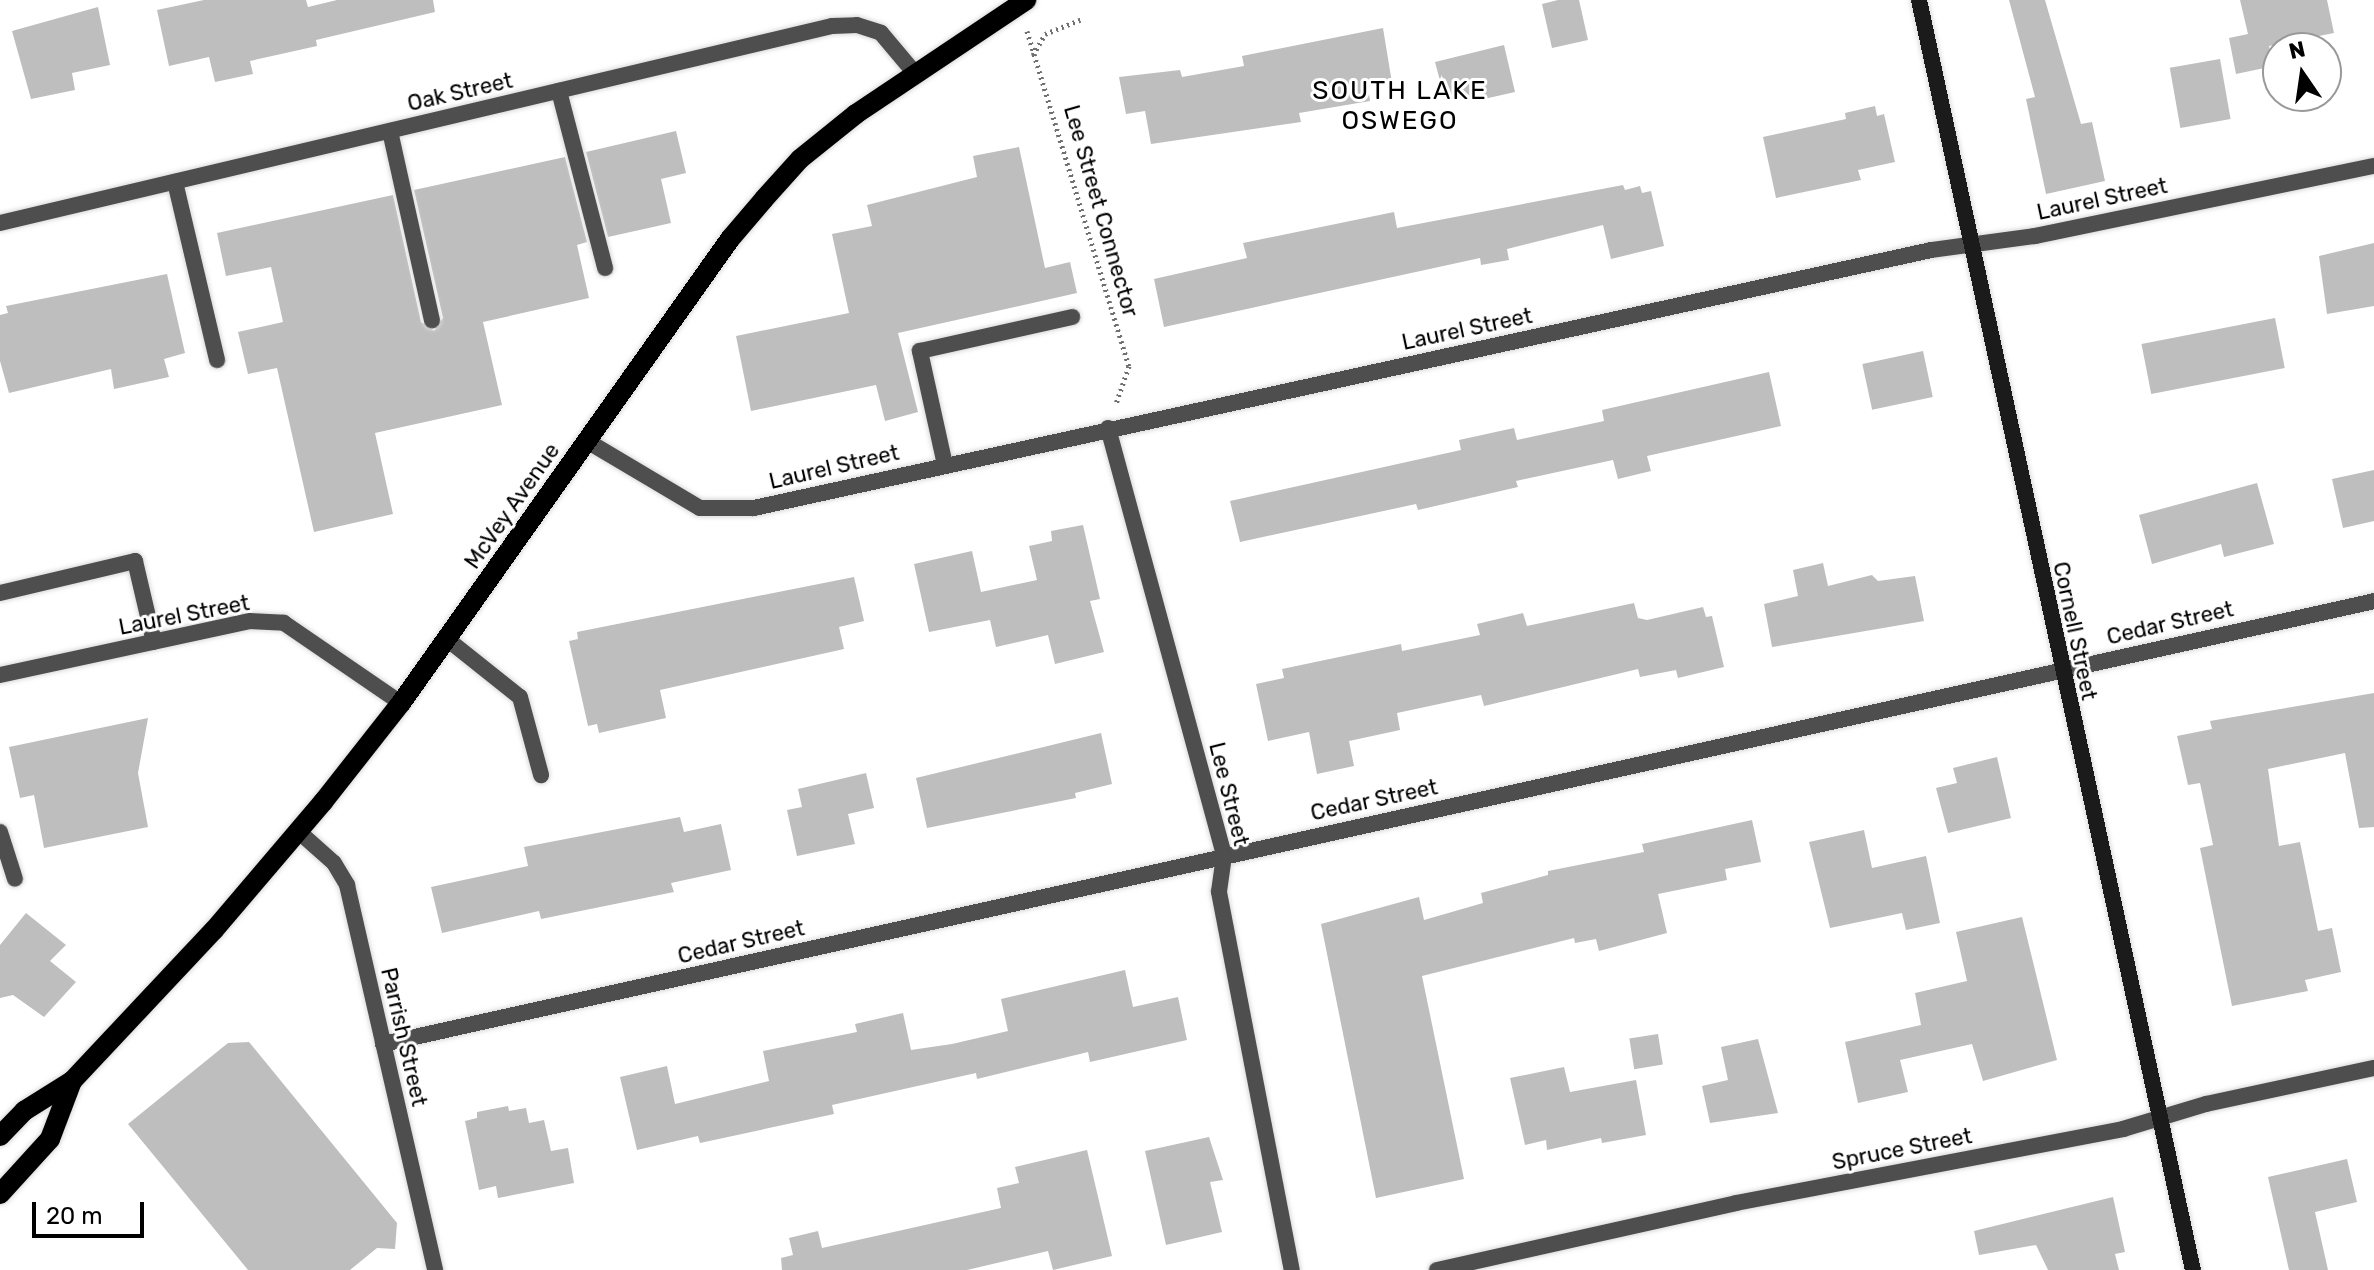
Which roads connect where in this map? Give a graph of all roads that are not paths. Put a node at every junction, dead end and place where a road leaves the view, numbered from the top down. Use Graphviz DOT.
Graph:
graph roads {
  1 [pos="1919,0"];
  2 [pos="1022,1"];
  3 [pos="913,71"];
  4 [pos="559,91"];
  5 [pos="390,131"];
  6 [pos="2374,166"];
  7 [pos="175,182"];
  8 [pos="0,223"];
  9 [pos="1973,245"];
  10 [pos="605,268"];
  11 [pos="1072,317"];
  12 [pos="432,320"];
  13 [pos="217,360"];
  14 [pos="1108,428"];
  15 [pos="587,441"];
  16 [pos="945,465"];
  17 [pos="0,593"];
  18 [pos="2374,601"];
  19 [pos="447,639"];
  20 [pos="154,642"];
  21 [pos="2061,671"];
  22 [pos="0,675"];
  23 [pos="401,703"];
  24 [pos="541,775"];
  25 [pos="298,831"];
  26 [pos="0,832"];
  27 [pos="1224,856"];
  28 [pos="15,879"];
  29 [pos="383,1044"];
  30 [pos="2374,1068"];
  31 [pos="72,1081"];
  32 [pos="2159,1118"];
  33 [pos="0,1136"];
  34 [pos="0,1194"];
  35 [pos="435,1270"];
  36 [pos="1292,1270"];
  37 [pos="1437,1270"];
  38 [pos="2193,1270"];
  1 -- 9 [label="street, Cornell Street"];
  2 -- 3 [label="main road, McVey Avenue"];
  3 -- 4 [label="street, Oak Street"];
  3 -- 15 [label="main road, McVey Avenue"];
  4 -- 5 [label="street, Oak Street"];
  4 -- 10 [label="street"];
  5 -- 7 [label="street, Oak Street"];
  5 -- 12 [label="street"];
  6 -- 9 [label="street, Laurel Street"];
  7 -- 8 [label="street, Oak Street"];
  7 -- 13 [label="street"];
  9 -- 14 [label="street, Laurel Street"];
  9 -- 21 [label="street, Cornell Street"];
  11 -- 16 [label="street"];
  14 -- 16 [label="street, Laurel Street"];
  14 -- 27 [label="street, Lee Street"];
  15 -- 16 [label="street, Laurel Street"];
  15 -- 19 [label="main road, McVey Avenue"];
  17 -- 20 [label="street"];
  18 -- 21 [label="street, Cedar Street"];
  19 -- 23 [label="main road, McVey Avenue"];
  19 -- 24 [label="street"];
  20 -- 22 [label="street, Laurel Street"];
  20 -- 23 [label="street, Laurel Street"];
  21 -- 27 [label="street, Cedar Street"];
  21 -- 32 [label="street, Cornell Street"];
  23 -- 25 [label="main road, McVey Avenue"];
  25 -- 29 [label="street, Parrish Street"];
  25 -- 31 [label="main road, McVey Avenue"];
  26 -- 28 [label="street"];
  27 -- 29 [label="street, Cedar Street"];
  27 -- 36 [label="street, Lee Street"];
  29 -- 35 [label="street, Parrish Street"];
  30 -- 32 [label="street, Spruce Street"];
  31 -- 33 [label="main road, McVey Avenue"];
  31 -- 34 [label="main road, McVey Avenue"];
  32 -- 37 [label="street, Spruce Street"];
  32 -- 38 [label="street, Cornell Street"];
}
